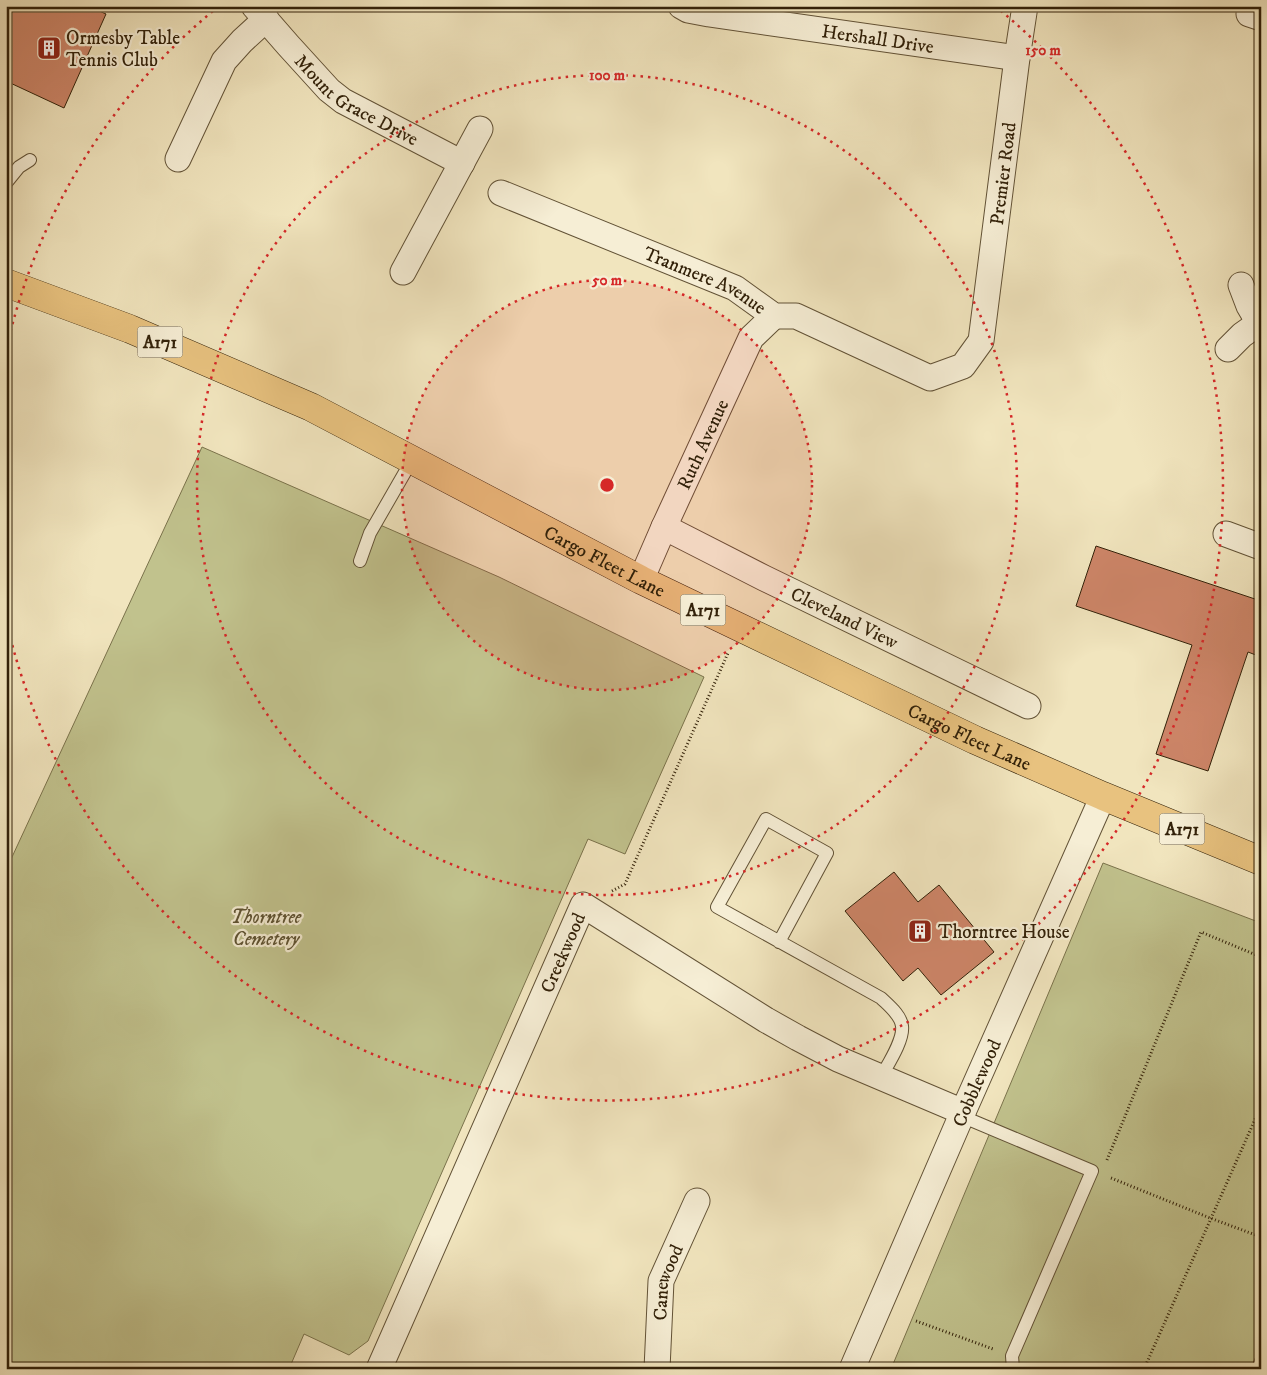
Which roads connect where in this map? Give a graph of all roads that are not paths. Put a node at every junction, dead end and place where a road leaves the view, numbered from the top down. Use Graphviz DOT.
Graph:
graph roads {
  1 [pos="681,6"];
  2 [pos="1025,6"];
  3 [pos="260,13"];
  4 [pos="1017,58"];
  5 [pos="480,129"];
  6 [pos="178,159"];
  7 [pos="30,160"];
  8 [pos="462,163"];
  9 [pos="6,183"];
  10 [pos="501,193"];
  11 [pos="403,272"];
  12 [pos="6,283"];
  13 [pos="1241,286"];
  14 [pos="774,316"];
  15 [pos="1260,323"];
  16 [pos="980,341"];
  17 [pos="1228,349"];
  18 [pos="412,460"];
  19 [pos="664,527"];
  20 [pos="1226,534"];
  21 [pos="1261,547"];
  22 [pos="360,561"];
  23 [pos="641,580"];
  24 [pos="1028,706"];
  25 [pos="1103,796"];
  26 [pos="1261,861"];
  27 [pos="780,942"];
  28 [pos="881,1077"];
  29 [pos="962,1114"];
  30 [pos="697,1201"];
  31 [pos="1261,1361"];
  32 [pos="1013,1363"];
  33 [pos="379,1369"];
  34 [pos="657,1369"];
  35 [pos="852,1369"];
  36 [pos="1258,1369"];
  1 -- 4 [label="street, Hershall Drive"];
  2 -- 4 [label="street, Premier Road"];
  3 -- 6 [label="street, Mount Grace Drive"];
  3 -- 8 [label="street, Mount Grace Drive"];
  4 -- 16 [label="street, Premier Road"];
  5 -- 8 [label="street"];
  7 -- 9 [label="lane"];
  8 -- 11 [label="street"];
  10 -- 14 [label="street, Tranmere Avenue"];
  12 -- 18 [label="main road, Cargo Fleet Lane / A171"];
  13 -- 15 [label="street"];
  14 -- 16 [label="street, Tranmere Avenue"];
  14 -- 19 [label="street, Ruth Avenue"];
  15 -- 17 [label="street"];
  18 -- 22 [label="lane"];
  18 -- 23 [label="main road, Cargo Fleet Lane / A171"];
  19 -- 23 [label="street, Ruth Avenue"];
  19 -- 24 [label="street, Cleveland View"];
  20 -- 21 [label="street"];
  23 -- 25 [label="main road, Cargo Fleet Lane / A171"];
  25 -- 26 [label="main road, Cargo Fleet Lane / A171"];
  25 -- 29 [label="street, Cobblewood"];
  27 -- 27 [label="lane"];
  27 -- 28 [label="lane"];
  28 -- 29 [label="street, Creekwood"];
  28 -- 33 [label="street, Creekwood"];
  29 -- 32 [label="lane"];
  29 -- 35 [label="street, Cobblewood"];
  30 -- 34 [label="street, Canewood"];
  31 -- 36 [label="lane"];
}
